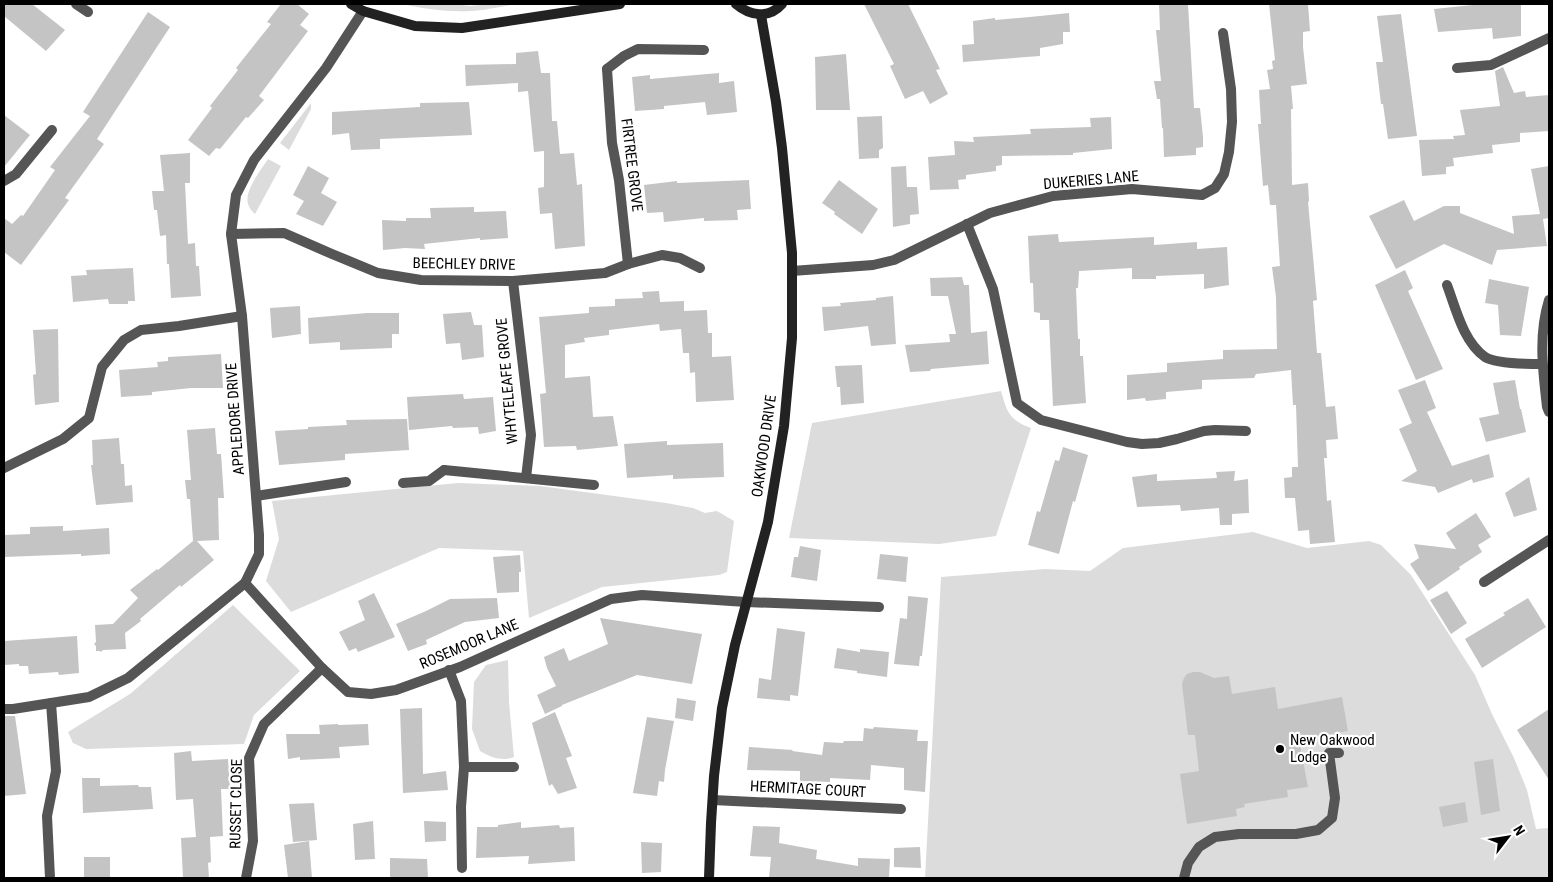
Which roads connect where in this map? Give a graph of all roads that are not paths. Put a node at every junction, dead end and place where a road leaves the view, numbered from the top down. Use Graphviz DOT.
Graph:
graph roads {
  1 [pos="76,4"];
  2 [pos="351,4"];
  3 [pos="620,4"];
  4 [pos="736,4"];
  5 [pos="782,4"];
  6 [pos="574,7"];
  7 [pos="363,11"];
  8 [pos="88,12"];
  9 [pos="761,15"];
  10 [pos="1223,33"];
  11 [pos="1549,38"];
  12 [pos="704,50"];
  13 [pos="1457,68"];
  14 [pos="52,130"];
  15 [pos="4,181"];
  16 [pos="967,224"];
  17 [pos="230,234"];
  18 [pos="628,264"];
  19 [pos="700,268"];
  20 [pos="792,271"];
  21 [pos="513,281"];
  22 [pos="1447,285"];
  23 [pos="1549,300"];
  24 [pos="242,316"];
  25 [pos="1542,364"];
  26 [pos="1549,412"];
  27 [pos="1246,431"];
  28 [pos="4,468"];
  29 [pos="526,478"];
  30 [pos="346,482"];
  31 [pos="403,483"];
  32 [pos="594,485"];
  33 [pos="256,496"];
  34 [pos="1549,540"];
  35 [pos="1484,582"];
  36 [pos="245,583"];
  37 [pos="746,602"];
  38 [pos="879,607"];
  39 [pos="322,668"];
  40 [pos="449,670"];
  41 [pos="51,703"];
  42 [pos="4,709"];
  43 [pos="1338,753"];
  44 [pos="464,766"];
  45 [pos="514,767"];
  46 [pos="713,800"];
  47 [pos="901,808"];
  48 [pos="462,868"];
  49 [pos="50,878"];
  50 [pos="246,878"];
  51 [pos="709,878"];
  52 [pos="1184,878"];
  1 -- 8 [label="street"];
  2 -- 7 [label="street"];
  3 -- 6 [label="street"];
  4 -- 9 [label="street"];
  5 -- 9 [label="street"];
  6 -- 7 [label="street"];
  7 -- 17 [label="street, APPLEDORE DRIVE"];
  9 -- 20 [label="street, OAKWOOD DRIVE"];
  10 -- 16 [label="street, DUKERIES LANE"];
  11 -- 13 [label="street"];
  12 -- 18 [label="street, FIRTREE GROVE"];
  14 -- 15 [label="street"];
  16 -- 20 [label="street, DUKERIES LANE"];
  16 -- 27 [label="street"];
  17 -- 21 [label="street, BEECHLEY DRIVE"];
  17 -- 24 [label="street, APPLEDORE DRIVE"];
  18 -- 19 [label="street, BEECHLEY DRIVE"];
  18 -- 21 [label="street, BEECHLEY DRIVE"];
  20 -- 37 [label="street, OAKWOOD DRIVE"];
  21 -- 29 [label="street, WHYTELEAFE GROVE"];
  22 -- 25 [label="street"];
  23 -- 25 [label="street"];
  24 -- 28 [label="street"];
  24 -- 33 [label="street, APPLEDORE DRIVE"];
  25 -- 26 [label="street"];
  29 -- 31 [label="street"];
  29 -- 32 [label="street"];
  30 -- 33 [label="street"];
  33 -- 36 [label="street, APPLEDORE DRIVE"];
  34 -- 35 [label="street"];
  36 -- 39 [label="street, ROSEMOOR LANE"];
  36 -- 41 [label="street, APPLEDORE DRIVE"];
  37 -- 38 [label="street, ROSEMOOR LANE"];
  37 -- 40 [label="street, ROSEMOOR LANE"];
  37 -- 46 [label="street, OAKWOOD DRIVE"];
  39 -- 40 [label="street, ROSEMOOR LANE"];
  39 -- 50 [label="street, RUSSET CLOSE"];
  40 -- 44 [label="street"];
  41 -- 42 [label="street, APPLEDORE DRIVE"];
  41 -- 49 [label="street"];
  43 -- 52 [label="street"];
  44 -- 45 [label="street"];
  44 -- 48 [label="street"];
  46 -- 47 [label="street, HERMITAGE COURT"];
  46 -- 51 [label="street, OAKWOOD DRIVE"];
}
